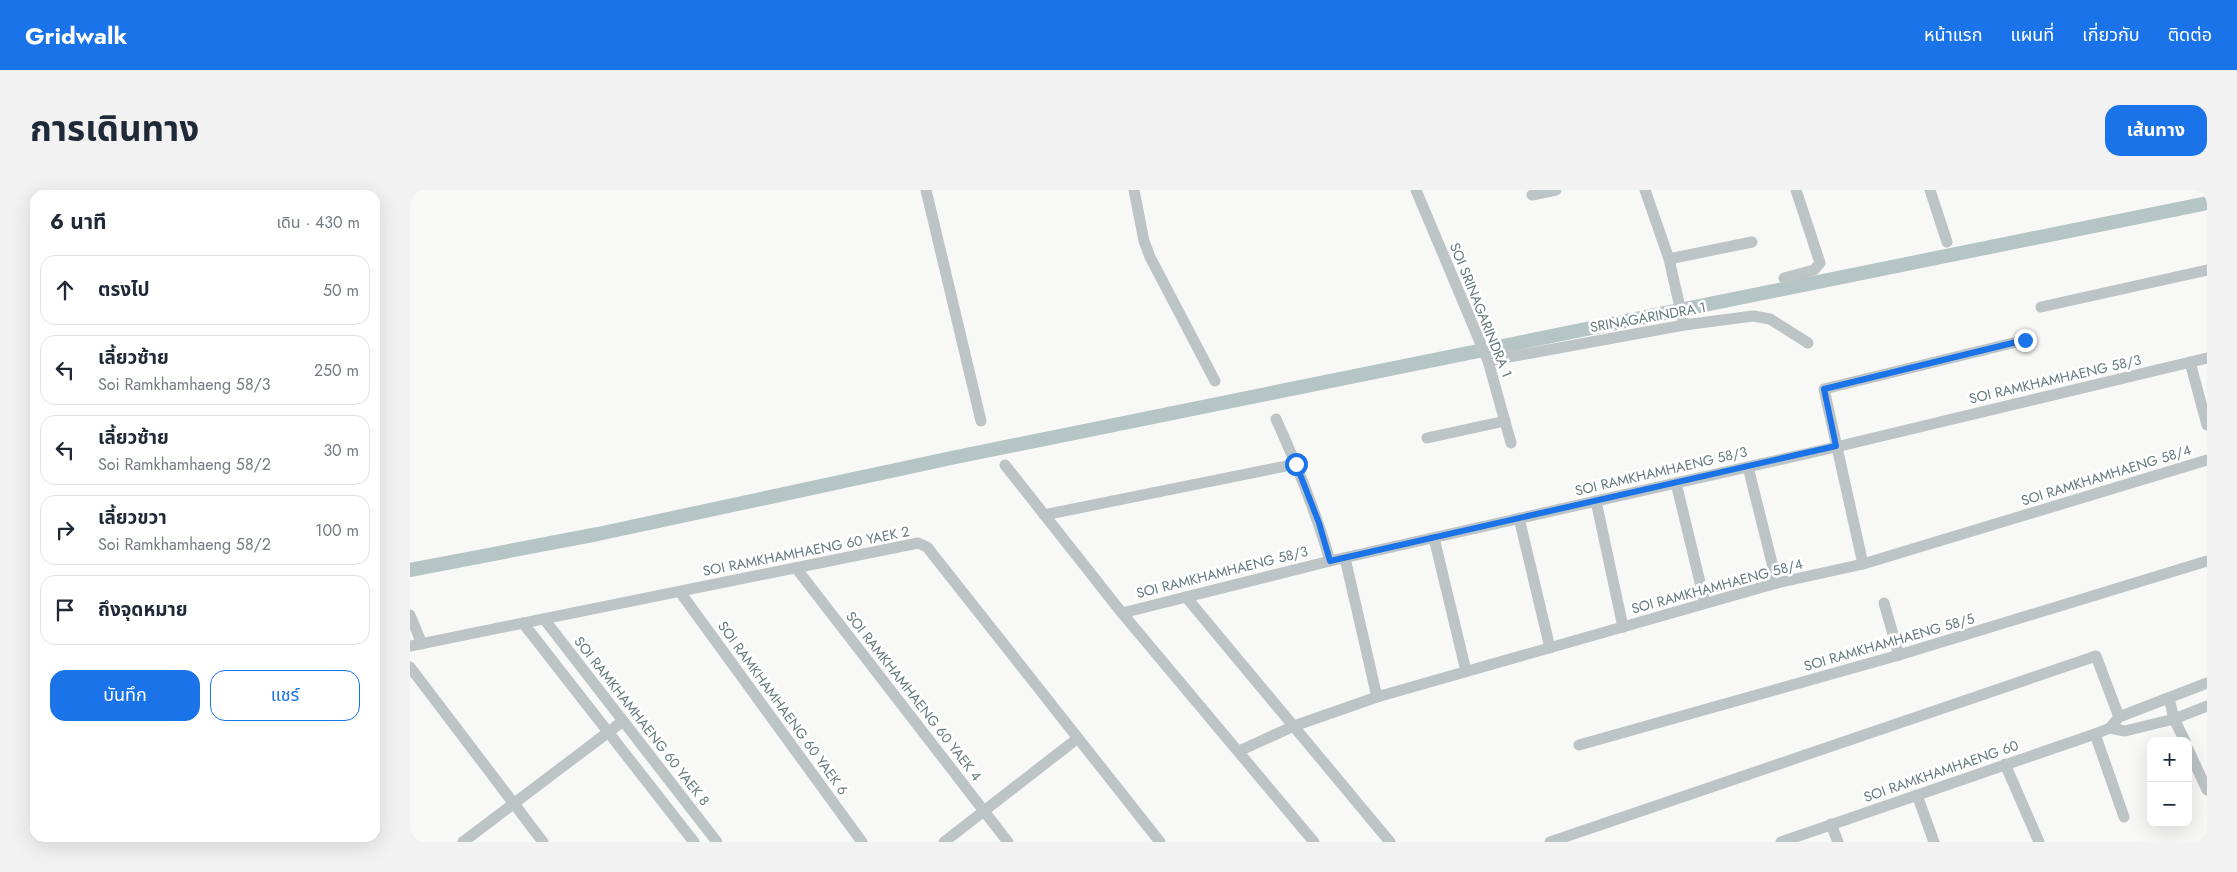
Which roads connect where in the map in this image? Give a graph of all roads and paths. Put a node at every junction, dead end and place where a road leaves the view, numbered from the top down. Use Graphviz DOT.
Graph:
graph roads {
  1 [pos="926,190"];
  2 [pos="1134,190"];
  3 [pos="1416,190"];
  4 [pos="1556,190"];
  5 [pos="1645,190"];
  6 [pos="1796,190"];
  7 [pos="1930,190"];
  8 [pos="1532,194"];
  9 [pos="1752,242"];
  10 [pos="1947,242"];
  11 [pos="1669,258"];
  12 [pos="2207,270"];
  13 [pos="1784,278"];
  14 [pos="2041,308"];
  15 [pos="1684,325"];
  16 [pos="2025,340"];
  17 [pos="1808,343"];
  18 [pos="1487,358"];
  19 [pos="2207,358"];
  20 [pos="2190,362"];
  21 [pos="1215,381"];
  22 [pos="1276,419"];
  23 [pos="981,421"];
  24 [pos="1505,421"];
  25 [pos="2207,425"];
  26 [pos="1428,438"];
  27 [pos="1511,444"];
  28 [pos="1836,446"];
  29 [pos="2207,460"];
  30 [pos="1296,464"];
  31 [pos="1005,465"];
  32 [pos="1748,467"];
  33 [pos="1676,483"];
  34 [pos="1596,500"];
  35 [pos="1044,515"];
  36 [pos="1520,518"];
  37 [pos="1434,538"];
  38 [pos="1346,558"];
  39 [pos="1330,561"];
  40 [pos="2207,561"];
  41 [pos="1863,564"];
  42 [pos="796,568"];
  43 [pos="1776,584"];
  44 [pos="680,592"];
  45 [pos="1186,597"];
  46 [pos="1705,603"];
  47 [pos="1884,603"];
  48 [pos="1122,613"];
  49 [pos="410,615"];
  50 [pos="544,619"];
  51 [pos="523,623"];
  52 [pos="1623,627"];
  53 [pos="422,644"];
  54 [pos="410,646"];
  55 [pos="1550,648"];
  56 [pos="1899,655"];
  57 [pos="410,667"];
  58 [pos="1466,671"];
  59 [pos="2207,683"];
  60 [pos="1378,697"];
  61 [pos="2169,698"];
  62 [pos="2207,706"];
  63 [pos="2119,717"];
  64 [pos="2174,719"];
  65 [pos="624,721"];
  66 [pos="1294,726"];
  67 [pos="2110,728"];
  68 [pos="609,732"];
  69 [pos="2095,734"];
  70 [pos="2182,737"];
  71 [pos="1078,738"];
  72 [pos="1579,745"];
  73 [pos="1239,751"];
  74 [pos="2192,758"];
  75 [pos="2005,764"];
  76 [pos="2207,790"];
  77 [pos="1917,795"];
  78 [pos="514,804"];
  79 [pos="984,811"];
  80 [pos="2124,817"];
  81 [pos="1831,824"];
  82 [pos="711,840"];
  83 [pos="463,842"];
  84 [pos="543,842"];
  85 [pos="694,842"];
  86 [pos="862,842"];
  87 [pos="944,842"];
  88 [pos="1008,842"];
  89 [pos="1160,842"];
  90 [pos="1314,842"];
  91 [pos="1390,842"];
  92 [pos="1550,842"];
  93 [pos="1780,842"];
  94 [pos="1838,842"];
  95 [pos="1934,842"];
  96 [pos="2039,842"];
  1 -- 23 [label="street"];
  2 -- 21 [label="street"];
  3 -- 18 [label="street, SOI SRINAGARINDRA 1"];
  4 -- 8 [label="street"];
  5 -- 11 [label="street"];
  6 -- 13 [label="street"];
  7 -- 10 [label="street"];
  9 -- 11 [label="street"];
  11 -- 15 [label="street"];
  12 -- 14 [label="street"];
  15 -- 17 [label="street, SRINAGARINDRA 1"];
  15 -- 18 [label="street, SRINAGARINDRA 1"];
  16 -- 28 [label="street"];
  18 -- 24 [label="street, SOI SRINAGARINDRA 1"];
  19 -- 20 [label="street, SOI RAMKHAMHAENG 58/3"];
  20 -- 25 [label="street"];
  20 -- 28 [label="street, SOI RAMKHAMHAENG 58/3"];
  22 -- 30 [label="street"];
  24 -- 26 [label="street"];
  24 -- 27 [label="street, SOI SRINAGARINDRA 1"];
  28 -- 32 [label="street, SOI RAMKHAMHAENG 58/3"];
  28 -- 41 [label="street"];
  29 -- 41 [label="street, SOI RAMKHAMHAENG 58/4"];
  30 -- 35 [label="street"];
  30 -- 39 [label="street"];
  31 -- 35 [label="street"];
  32 -- 33 [label="street, SOI RAMKHAMHAENG 58/3"];
  32 -- 43 [label="street"];
  33 -- 34 [label="street, SOI RAMKHAMHAENG 58/3"];
  33 -- 46 [label="street"];
  34 -- 36 [label="street, SOI RAMKHAMHAENG 58/3"];
  34 -- 52 [label="street"];
  35 -- 48 [label="street"];
  36 -- 37 [label="street, SOI RAMKHAMHAENG 58/3"];
  36 -- 55 [label="street"];
  37 -- 38 [label="street, SOI RAMKHAMHAENG 58/3"];
  37 -- 58 [label="street"];
  38 -- 39 [label="street, SOI RAMKHAMHAENG 58/3"];
  38 -- 60 [label="street"];
  39 -- 45 [label="street, SOI RAMKHAMHAENG 58/3"];
  40 -- 56 [label="street, SOI RAMKHAMHAENG 58/5"];
  41 -- 43 [label="street, SOI RAMKHAMHAENG 58/4"];
  42 -- 44 [label="street, SOI RAMKHAMHAENG 60 YAEK 2"];
  42 -- 71 [label="street, SOI RAMKHAMHAENG 60 YAEK 2"];
  42 -- 79 [label="street, SOI RAMKHAMHAENG 60 YAEK 4"];
  43 -- 46 [label="street, SOI RAMKHAMHAENG 58/4"];
  44 -- 50 [label="street, SOI RAMKHAMHAENG 60 YAEK 2"];
  44 -- 86 [label="street, SOI RAMKHAMHAENG 60 YAEK 6"];
  45 -- 48 [label="street, SOI RAMKHAMHAENG 58/3"];
  45 -- 66 [label="street"];
  46 -- 52 [label="street, SOI RAMKHAMHAENG 58/4"];
  47 -- 56 [label="street"];
  48 -- 73 [label="street"];
  49 -- 53 [label="street"];
  50 -- 51 [label="street, SOI RAMKHAMHAENG 60 YAEK 2"];
  50 -- 65 [label="street, SOI RAMKHAMHAENG 60 YAEK 8"];
  51 -- 53 [label="street, SOI RAMKHAMHAENG 60 YAEK 2"];
  51 -- 68 [label="street"];
  52 -- 55 [label="street, SOI RAMKHAMHAENG 58/4"];
  53 -- 54 [label="street, SOI RAMKHAMHAENG 60 YAEK 2"];
  55 -- 58 [label="street, SOI RAMKHAMHAENG 58/4"];
  56 -- 72 [label="street, SOI RAMKHAMHAENG 58/5"];
  57 -- 78 [label="street"];
  58 -- 60 [label="street, SOI RAMKHAMHAENG 58/4"];
  59 -- 61 [label="street, SOI RAMKHAMHAENG 60"];
  60 -- 66 [label="street, SOI RAMKHAMHAENG 58/4"];
  61 -- 63 [label="street, SOI RAMKHAMHAENG 60"];
  61 -- 64 [label="street"];
  62 -- 64 [label="street, SOI RAMKHAMHAENG 60"];
  63 -- 67 [label="street, SOI RAMKHAMHAENG 60"];
  63 -- 92 [label="street"];
  64 -- 67 [label="street, SOI RAMKHAMHAENG 60"];
  64 -- 70 [label="street"];
  65 -- 68 [label="street"];
  65 -- 82 [label="street, SOI RAMKHAMHAENG 60 YAEK 8"];
  66 -- 73 [label="street, SOI RAMKHAMHAENG 58/4"];
  66 -- 91 [label="street"];
  67 -- 69 [label="street, SOI RAMKHAMHAENG 60"];
  68 -- 78 [label="street"];
  68 -- 85 [label="street"];
  69 -- 75 [label="street, SOI RAMKHAMHAENG 60"];
  69 -- 80 [label="street"];
  71 -- 79 [label="street"];
  71 -- 89 [label="street, SOI RAMKHAMHAENG 60 YAEK 2"];
  73 -- 90 [label="street"];
  74 -- 76 [label="street"];
  75 -- 77 [label="street, SOI RAMKHAMHAENG 60"];
  75 -- 96 [label="street"];
  77 -- 81 [label="street, SOI RAMKHAMHAENG 60"];
  77 -- 95 [label="street"];
  78 -- 83 [label="street"];
  78 -- 84 [label="street"];
  79 -- 87 [label="street"];
  79 -- 88 [label="street, SOI RAMKHAMHAENG 60 YAEK 4"];
  81 -- 93 [label="street, SOI RAMKHAMHAENG 60"];
  81 -- 94 [label="street"];
}
